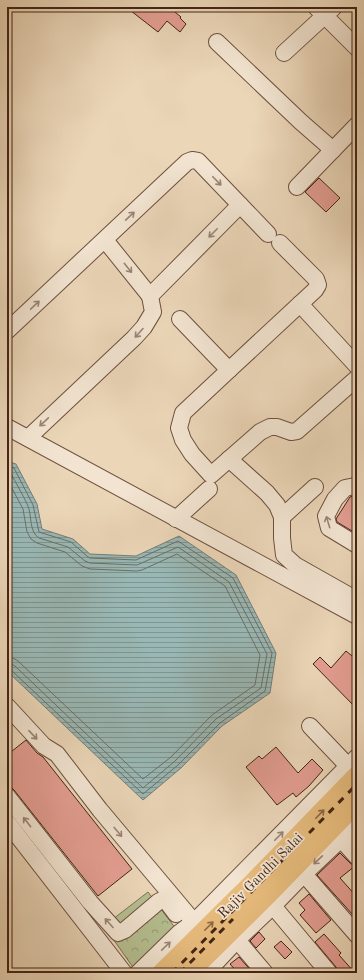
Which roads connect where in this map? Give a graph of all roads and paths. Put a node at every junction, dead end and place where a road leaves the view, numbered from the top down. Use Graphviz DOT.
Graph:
graph roads {
  1 [pos="325,10"];
  2 [pos="217,42"];
  3 [pos="357,48"];
  4 [pos="284,54"];
  5 [pos="357,125"];
  6 [pos="333,150"];
  7 [pos="297,187"];
  8 [pos="240,205"];
  9 [pos="105,240"];
  10 [pos="150,296"];
  11 [pos="300,304"];
  12 [pos="180,319"];
  13 [pos="7,331"];
  14 [pos="357,366"];
  15 [pos="229,370"];
  16 [pos="357,378"];
  17 [pos="7,427"];
  18 [pos="28,438"];
  19 [pos="229,459"];
  20 [pos="315,487"];
  21 [pos="357,487"];
  22 [pos="209,489"];
  23 [pos="282,517"];
  24 [pos="176,519"];
  25 [pos="357,545"];
  26 [pos="357,600"];
  27 [pos="357,616"];
  28 [pos="7,706"];
  29 [pos="310,726"];
  30 [pos="354,766"];
  31 [pos="7,796"];
  32 [pos="357,802"];
  33 [pos="7,822"];
  34 [pos="357,824"];
  35 [pos="341,839"];
  36 [pos="357,857"];
  37 [pos="262,863"];
  38 [pos="304,874"];
  39 [pos="269,901"];
  40 [pos="190,925"];
  41 [pos="357,935"];
  42 [pos="237,940"];
  43 [pos="124,973"];
  44 [pos="138,973"];
  45 [pos="162,973"];
  46 [pos="188,973"];
  47 [pos="206,973"];
  48 [pos="265,973"];
  49 [pos="329,973"];
  1 -- 3 [label="street"];
  1 -- 4 [label="street"];
  2 -- 6 [label="street"];
  5 -- 6 [label="street"];
  6 -- 7 [label="street"];
  9 -- 8 [label="street, one-way"];
  8 -- 10 [label="street, one-way"];
  8 -- 11 [label="street"];
  9 -- 10 [label="street, one-way"];
  13 -- 9 [label="street, one-way"];
  10 -- 18 [label="street, one-way"];
  11 -- 14 [label="street"];
  11 -- 15 [label="street"];
  12 -- 15 [label="street"];
  15 -- 19 [label="street"];
  16 -- 19 [label="street"];
  17 -- 18 [label="street"];
  18 -- 24 [label="street"];
  19 -- 23 [label="street"];
  20 -- 23 [label="street"];
  25 -- 21 [label="street, one-way"];
  22 -- 24 [label="street"];
  23 -- 26 [label="street"];
  24 -- 27 [label="street"];
  28 -- 40 [label="street, one-way"];
  29 -- 30 [label="street"];
  37 -- 30 [label="main road, Rajiv Gandhi Salai, one-way"];
  40 -- 31 [label="street, one-way"];
  32 -- 39 [label="main road, Rajiv Gandhi Salai"];
  33 -- 43 [label="street"];
  34 -- 35 [label="street"];
  35 -- 36 [label="street"];
  35 -- 38 [label="street, one-way"];
  37 -- 40 [label="street"];
  45 -- 37 [label="main road, Rajiv Gandhi Salai, one-way"];
  38 -- 39 [label="street"];
  38 -- 41 [label="street"];
  39 -- 42 [label="street"];
  39 -- 46 [label="main road, Rajiv Gandhi Salai"];
  39 -- 49 [label="street"];
  44 -- 40 [label="street, one-way"];
  42 -- 47 [label="street"];
  42 -- 48 [label="street"];
}
